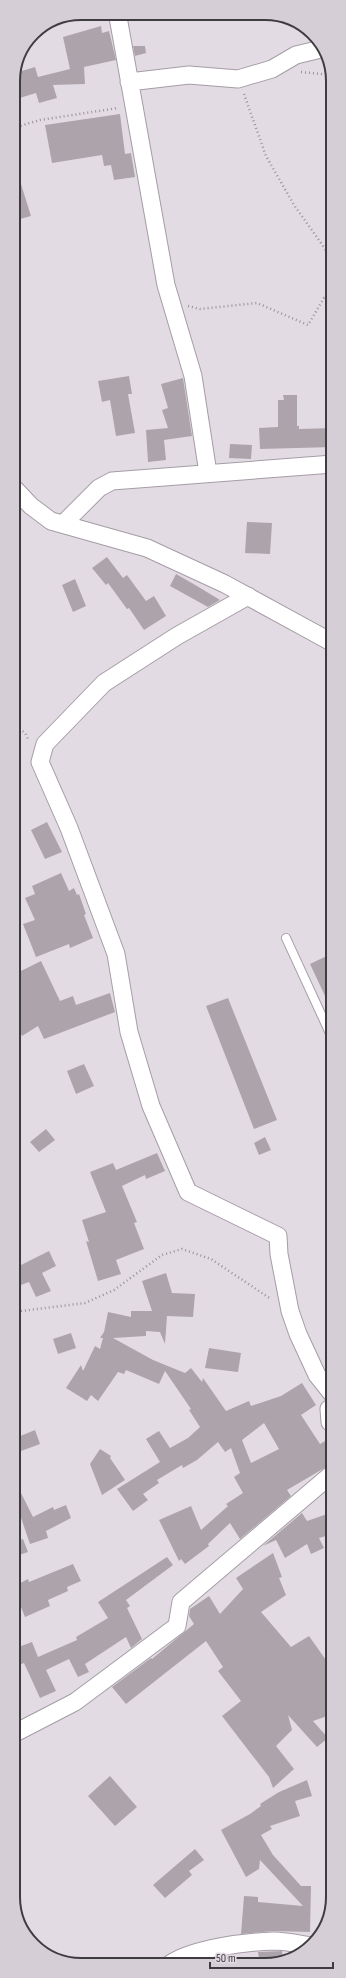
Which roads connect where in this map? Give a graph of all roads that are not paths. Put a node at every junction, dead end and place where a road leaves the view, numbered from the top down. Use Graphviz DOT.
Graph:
graph roads {
  1 [pos="119,20"];
  2 [pos="317,50"];
  3 [pos="130,82"];
  4 [pos="326,465"];
  5 [pos="208,474"];
  6 [pos="20,495"];
  7 [pos="63,524"];
  8 [pos="248,596"];
  9 [pos="326,639"];
  10 [pos="286,938"];
  11 [pos="326,1025"];
  12 [pos="326,1387"];
  13 [pos="326,1479"];
  14 [pos="20,1730"];
  15 [pos="303,1945"];
  16 [pos="179,1958"];
  1 -- 3 [label="street"];
  2 -- 3 [label="street"];
  3 -- 5 [label="street"];
  4 -- 5 [label="street"];
  5 -- 7 [label="street"];
  6 -- 7 [label="street"];
  7 -- 8 [label="street"];
  8 -- 9 [label="street"];
  8 -- 12 [label="street"];
  10 -- 11 [label="lane"];
  13 -- 14 [label="street"];
  15 -- 16 [label="street"];
}
